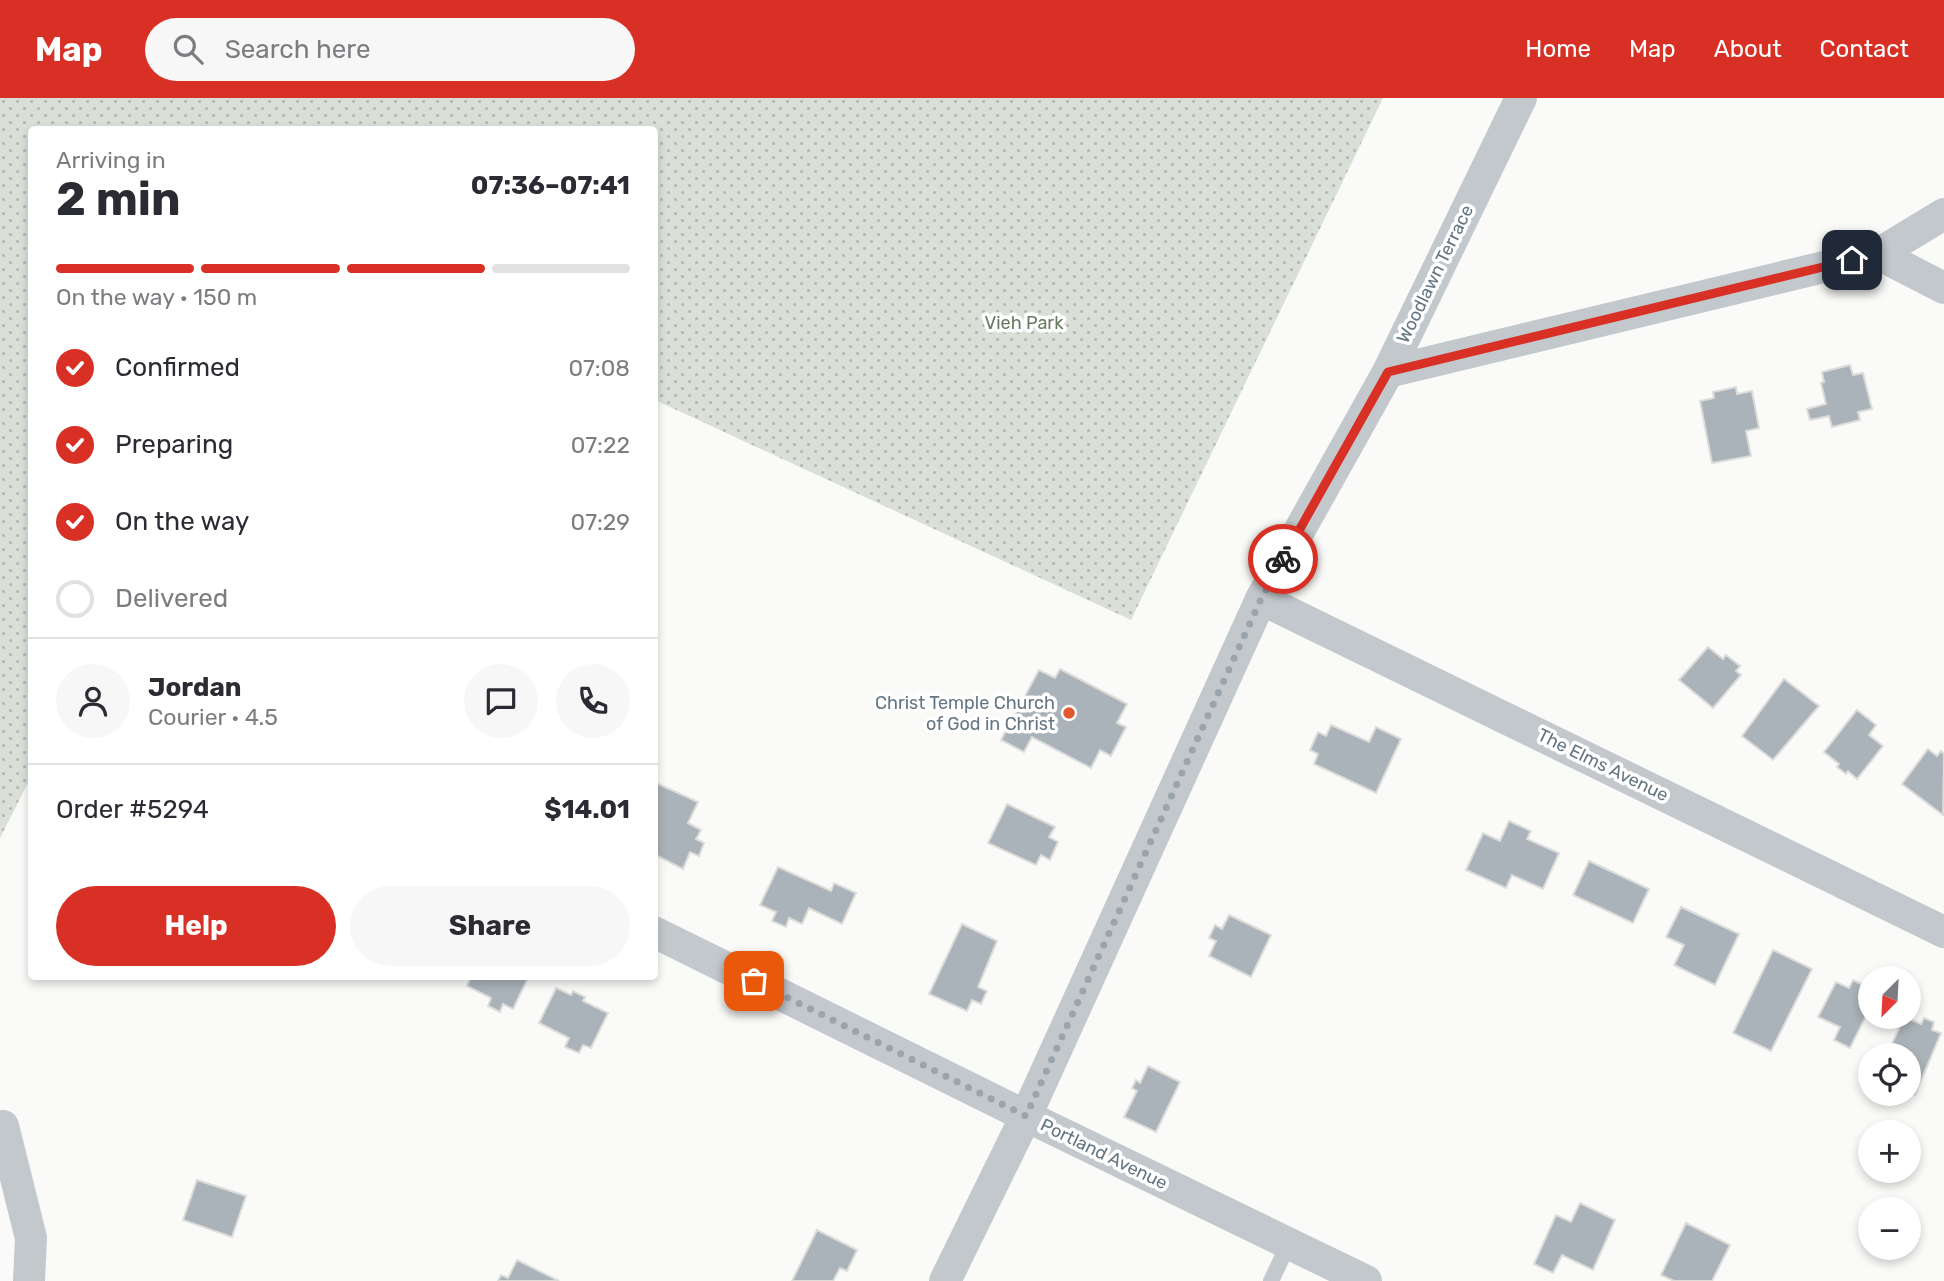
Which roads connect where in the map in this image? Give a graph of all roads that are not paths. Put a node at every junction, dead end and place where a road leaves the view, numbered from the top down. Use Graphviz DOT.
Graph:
graph roads {
  1 [pos="1521,98"];
  2 [pos="1944,214"];
  3 [pos="1878,254"];
  4 [pos="1944,288"];
  5 [pos="1388,372"];
  6 [pos="1261,599"];
  7 [pos="1944,932"];
  8 [pos="658,934"];
  9 [pos="1026,1116"];
  10 [pos="3,1126"];
  11 [pos="1289,1243"];
  12 [pos="953,1278"];
  13 [pos="29,1281"];
  14 [pos="1271,1281"];
  15 [pos="1366,1281"];
  1 -- 5 [label="street, Woodlawn Terrace"];
  2 -- 3 [label="street"];
  3 -- 4 [label="street"];
  3 -- 5 [label="street"];
  5 -- 6 [label="street, Woodlawn Terrace"];
  6 -- 7 [label="street, The Elms Avenue"];
  6 -- 9 [label="street, Woodlawn Terrace"];
  8 -- 9 [label="street, Portland Avenue"];
  9 -- 11 [label="street, Portland Avenue"];
  9 -- 12 [label="street, Woodlawn Terrace"];
  10 -- 13 [label="street"];
  11 -- 14 [label="lane"];
  11 -- 15 [label="street, Portland Avenue"];
}
